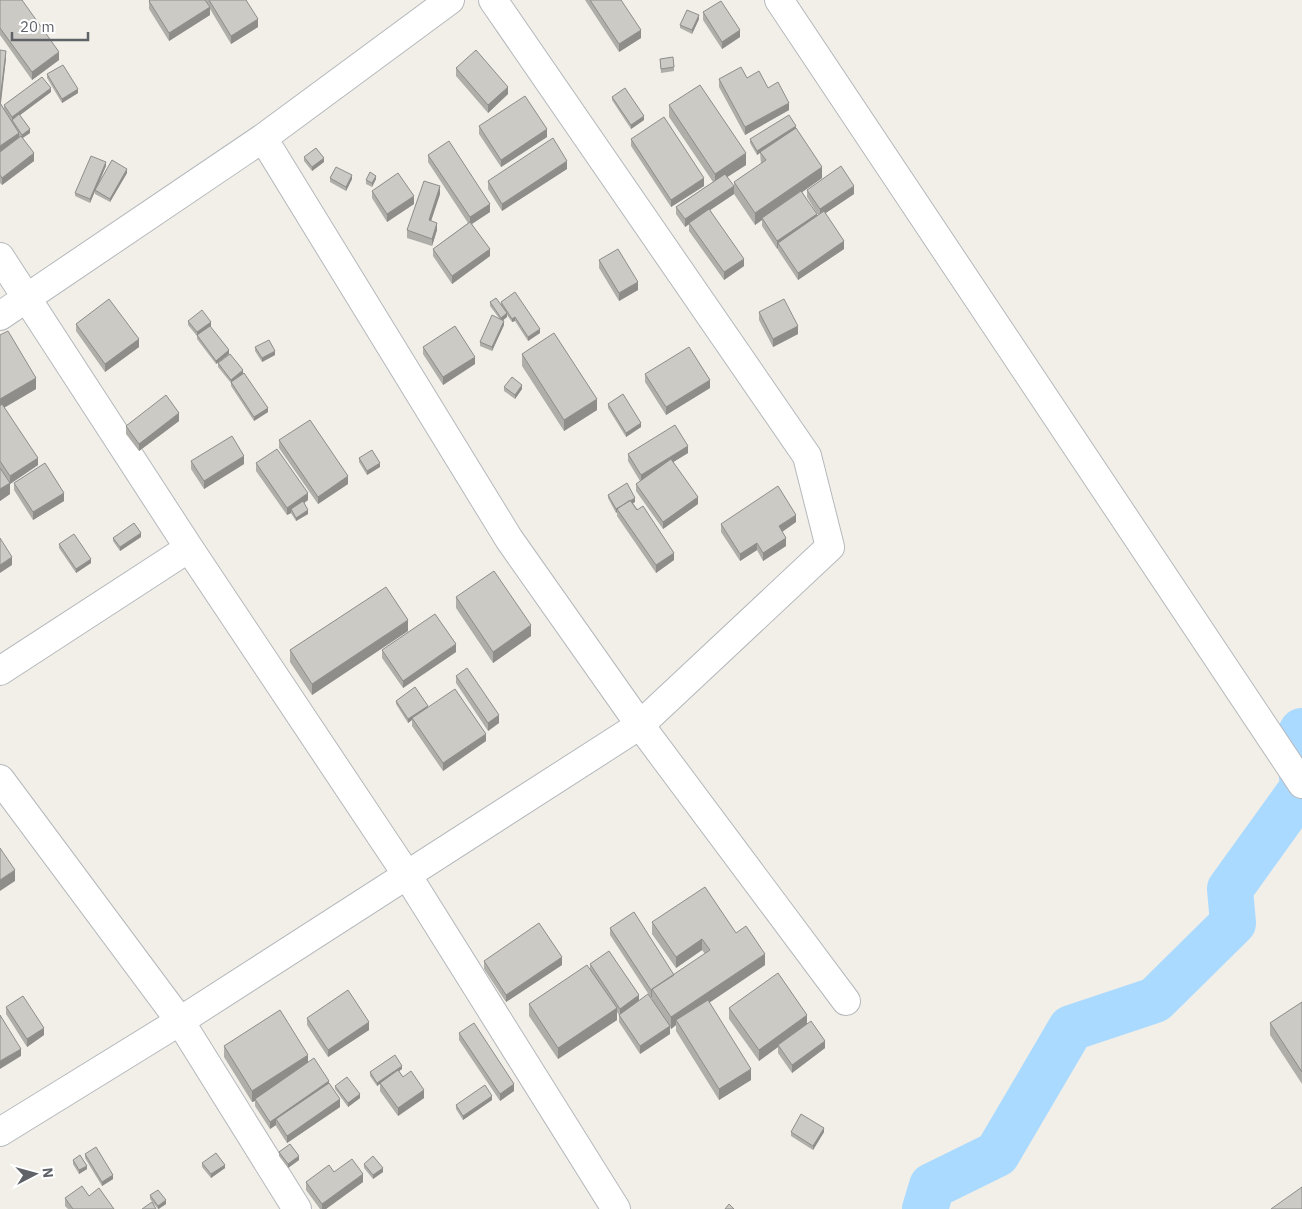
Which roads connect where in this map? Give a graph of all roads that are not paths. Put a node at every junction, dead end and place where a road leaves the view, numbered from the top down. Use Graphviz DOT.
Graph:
graph roads {
  1 [pos="450,0"];
  2 [pos="493,0"];
  3 [pos="779,0"];
  4 [pos="263,138"];
  5 [pos="0,258"];
  6 [pos="27,298"];
  7 [pos="0,316"];
  8 [pos="189,548"];
  9 [pos="0,671"];
  10 [pos="640,725"];
  11 [pos="0,779"];
  12 [pos="1302,784"];
  13 [pos="407,874"];
  14 [pos="846,1001"];
  15 [pos="180,1021"];
  16 [pos="0,1132"];
  17 [pos="297,1209"];
  18 [pos="616,1209"];
  1 -- 4 [label="street"];
  2 -- 10 [label="street"];
  3 -- 12 [label="street"];
  4 -- 6 [label="street"];
  4 -- 10 [label="street"];
  5 -- 6 [label="street"];
  6 -- 7 [label="street"];
  6 -- 8 [label="street"];
  8 -- 9 [label="street"];
  8 -- 13 [label="street"];
  10 -- 13 [label="street"];
  10 -- 14 [label="street"];
  11 -- 15 [label="street"];
  13 -- 15 [label="street"];
  13 -- 18 [label="street"];
  15 -- 16 [label="street"];
  15 -- 17 [label="street"];
}
